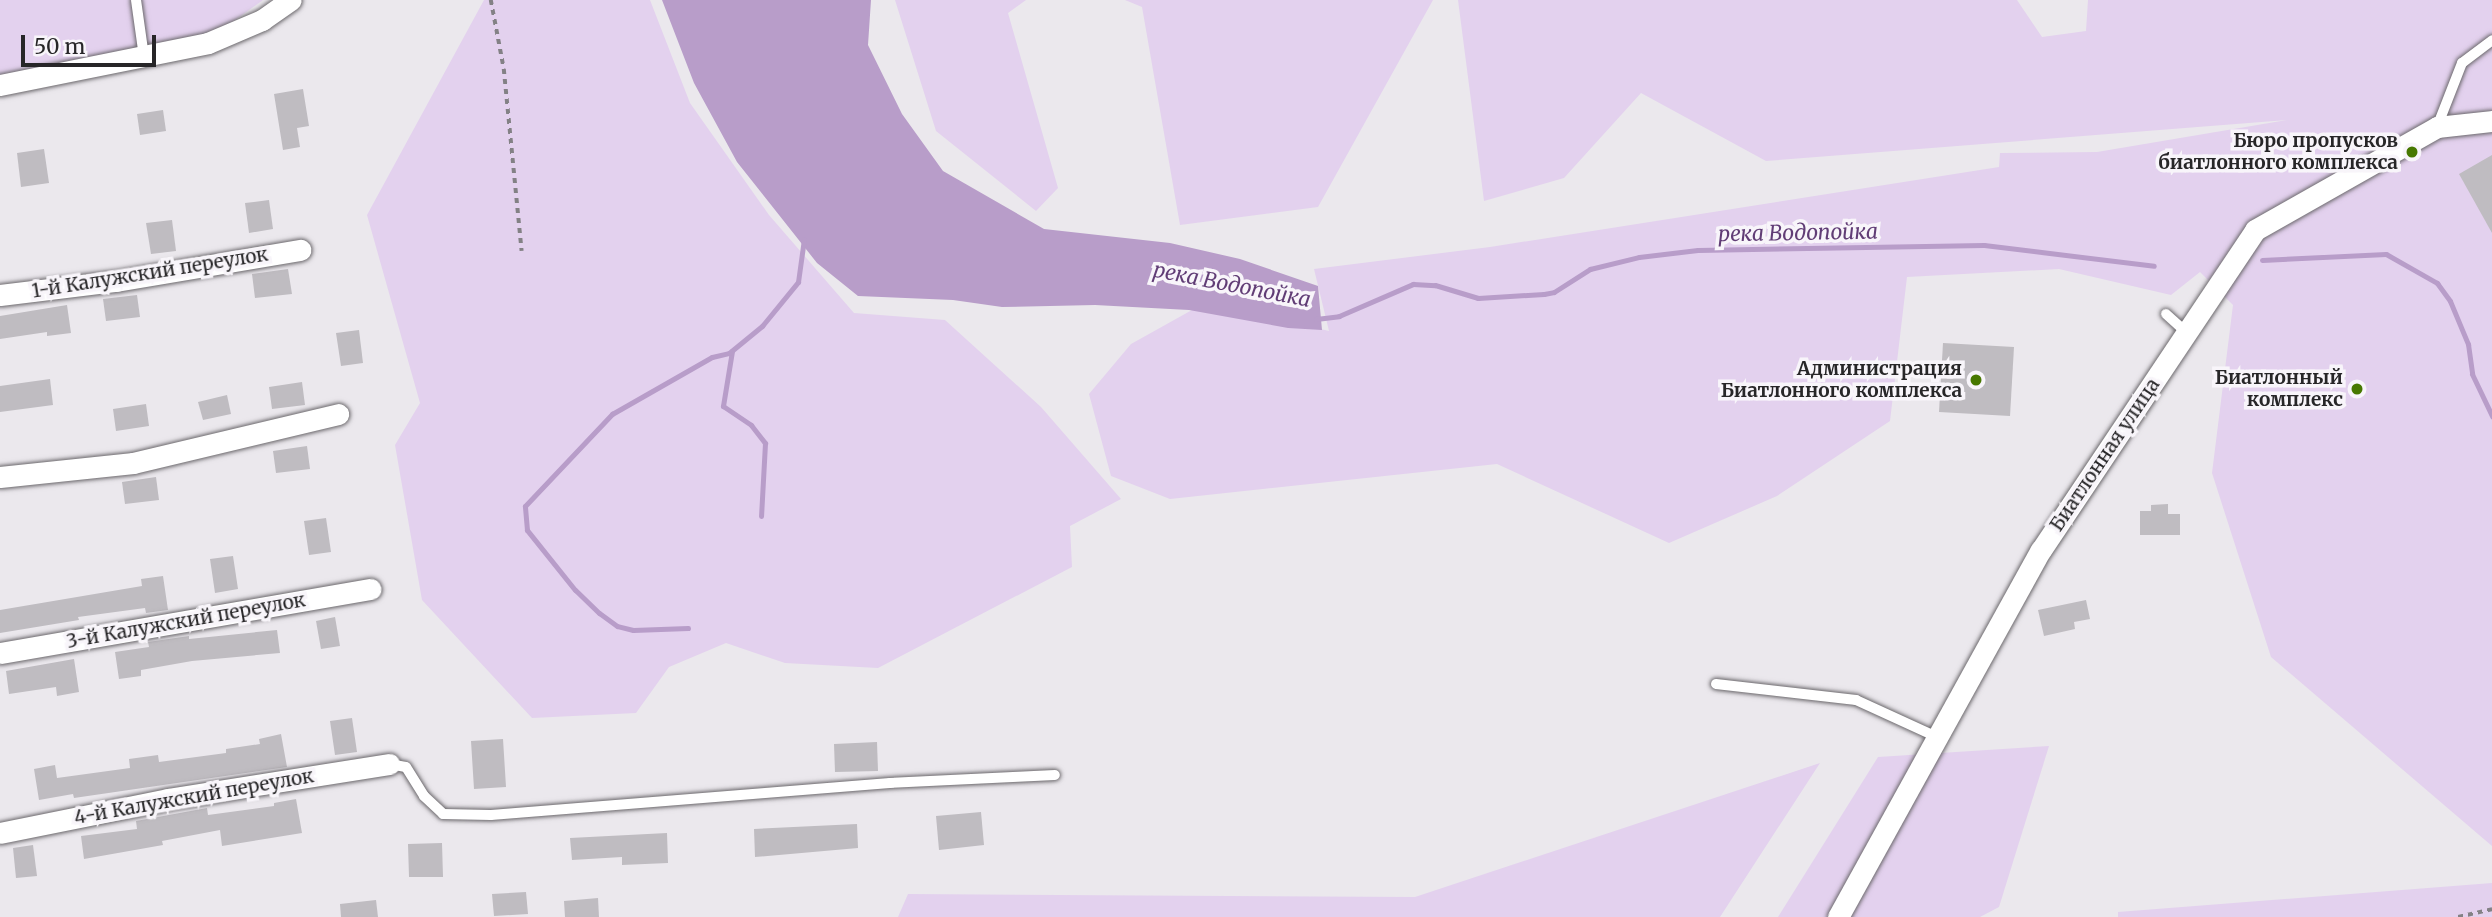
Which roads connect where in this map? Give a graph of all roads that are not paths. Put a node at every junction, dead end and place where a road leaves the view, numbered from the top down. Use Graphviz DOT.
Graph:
graph roads {
  1 [pos="136,0"];
  2 [pos="291,0"];
  3 [pos="2492,40"];
  4 [pos="144,57"];
  5 [pos="0,85"];
  6 [pos="2491,121"];
  7 [pos="2437,127"];
  8 [pos="300,250"];
  9 [pos="0,295"];
  10 [pos="2166,314"];
  11 [pos="2188,334"];
  12 [pos="338,414"];
  13 [pos="0,477"];
  14 [pos="371,589"];
  15 [pos="0,653"];
  16 [pos="1716,684"];
  17 [pos="1937,737"];
  18 [pos="389,764"];
  19 [pos="1055,775"];
  20 [pos="0,833"];
  21 [pos="1838,917"];
  1 -- 4 [label="lane"];
  2 -- 4 [label="street"];
  3 -- 7 [label="lane"];
  4 -- 5 [label="street"];
  6 -- 7 [label="street, Биатлонная улица"];
  7 -- 11 [label="street, Биатлонная улица"];
  8 -- 9 [label="street, 1-й Калужский переулок"];
  10 -- 11 [label="lane"];
  11 -- 17 [label="street, Биатлонная улица"];
  12 -- 13 [label="street"];
  14 -- 15 [label="street, 3-й Калужский переулок"];
  16 -- 17 [label="lane"];
  17 -- 21 [label="street, Биатлонная улица"];
  18 -- 19 [label="lane"];
  18 -- 20 [label="street, 4-й Калужский переулок"];
}
